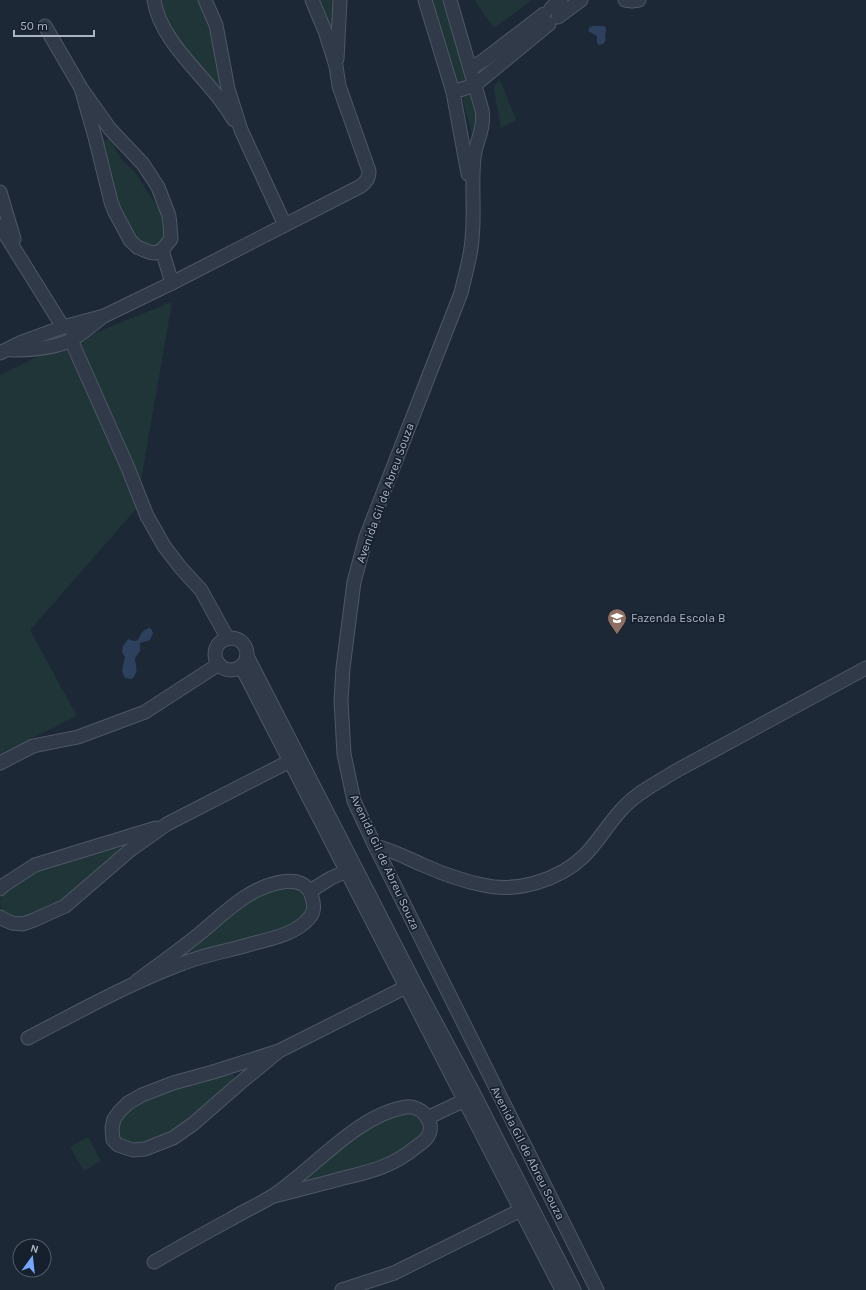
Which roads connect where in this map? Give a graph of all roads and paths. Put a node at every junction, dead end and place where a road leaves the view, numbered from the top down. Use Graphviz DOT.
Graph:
graph roads {
  1 [pos="154,0"];
  2 [pos="205,0"];
  3 [pos="312,0"];
  4 [pos="340,0"];
  5 [pos="425,0"];
  6 [pos="450,0"];
  7 [pos="581,0"];
  8 [pos="551,15"];
  9 [pos="45,26"];
  10 [pos="339,29"];
  11 [pos="325,31"];
  12 [pos="336,66"];
  13 [pos="470,69"];
  14 [pos="477,83"];
  15 [pos="80,88"];
  16 [pos="228,89"];
  17 [pos="454,92"];
  18 [pos="216,94"];
  19 [pos="110,129"];
  20 [pos="241,130"];
  21 [pos="95,136"];
  22 [pos="0,197"];
  23 [pos="472,199"];
  24 [pos="285,225"];
  25 [pos="0,226"];
  26 [pos="162,250"];
  27 [pos="18,254"];
  28 [pos="172,283"];
  29 [pos="104,316"];
  30 [pos="64,327"];
  31 [pos="71,340"];
  32 [pos="3,352"];
  33 [pos="225,640"];
  34 [pos="244,661"];
  35 [pos="219,664"];
  36 [pos="866,668"];
  37 [pos="290,761"];
  38 [pos="0,763"];
  39 [pos="167,824"];
  40 [pos="124,838"];
  41 [pos="375,846"];
  42 [pos="129,851"];
  43 [pos="347,871"];
  44 [pos="0,889"];
  45 [pos="310,891"];
  46 [pos="0,917"];
  47 [pos="177,951"];
  48 [pos="182,963"];
  49 [pos="137,981"];
  50 [pos="406,987"];
  51 [pos="28,1038"];
  52 [pos="279,1052"];
  53 [pos="231,1067"];
  54 [pos="240,1083"];
  55 [pos="465,1100"];
  56 [pos="427,1118"];
  57 [pos="300,1183"];
  58 [pos="521,1210"];
  59 [pos="154,1262"];
  60 [pos="394,1273"];
  61 [pos="344,1290"];
  62 [pos="373,1290"];
  63 [pos="562,1290"];
  64 [pos="574,1290"];
  65 [pos="596,1290"];
  1 -- 18 [label="street"];
  2 -- 16 [label="street"];
  3 -- 11 [label="street"];
  4 -- 10 [label="street"];
  5 -- 17 [label="street, Avenida Gil de Abreu Souza"];
  6 -- 13 [label="street, Avenida Gil de Abreu Souza"];
  7 -- 8 [label="street"];
  8 -- 13 [label="street"];
  8 -- 14 [label="street"];
  9 -- 15 [label="street"];
  10 -- 11 [label="street"];
  10 -- 12 [label="street"];
  11 -- 12 [label="street"];
  12 -- 24 [label="street"];
  13 -- 14 [label="street, Avenida Gil de Abreu Souza"];
  14 -- 17 [label="street"];
  14 -- 23 [label="street, Avenida Gil de Abreu Souza"];
  15 -- 19 [label="street"];
  15 -- 21 [label="street"];
  16 -- 18 [label="street"];
  16 -- 20 [label="street"];
  17 -- 23 [label="street, Avenida Gil de Abreu Souza"];
  18 -- 20 [label="street"];
  19 -- 21 [label="street"];
  19 -- 26 [label="street"];
  20 -- 24 [label="street"];
  21 -- 26 [label="street"];
  22 -- 27 [label="street"];
  23 -- 41 [label="street, Avenida Gil de Abreu Souza"];
  24 -- 28 [label="street"];
  25 -- 27 [label="street"];
  26 -- 28 [label="street"];
  27 -- 30 [label="street"];
  28 -- 29 [label="street"];
  29 -- 30 [label="street"];
  29 -- 31 [label="street"];
  30 -- 31 [label="street"];
  30 -- 32 [label="street"];
  31 -- 32 [label="street"];
  31 -- 33 [label="street"];
  33 -- 34 [label="street"];
  33 -- 35 [label="street"];
  34 -- 35 [label="street"];
  34 -- 37 [label="street"];
  34 -- 64 [label="street"];
  35 -- 38 [label="street"];
  36 -- 41 [label="street"];
  37 -- 39 [label="street"];
  37 -- 43 [label="street"];
  39 -- 40 [label="street"];
  39 -- 42 [label="street"];
  40 -- 42 [label="street"];
  40 -- 44 [label="street"];
  41 -- 65 [label="street, Avenida Gil de Abreu Souza"];
  42 -- 46 [label="street"];
  43 -- 45 [label="street"];
  43 -- 50 [label="street"];
  45 -- 47 [label="street"];
  45 -- 48 [label="street"];
  47 -- 48 [label="street"];
  47 -- 49 [label="street"];
  48 -- 49 [label="street"];
  49 -- 51 [label="street"];
  50 -- 52 [label="street"];
  50 -- 55 [label="street"];
  52 -- 53 [label="street"];
  52 -- 54 [label="street"];
  53 -- 54 [label="street"];
  53 -- 54 [label="street"];
  55 -- 56 [label="street"];
  55 -- 58 [label="street"];
  56 -- 57 [label="street"];
  56 -- 57 [label="street"];
  57 -- 59 [label="street"];
  58 -- 60 [label="street"];
  58 -- 63 [label="street"];
  60 -- 61 [label="street"];
  60 -- 62 [label="street"];
}
